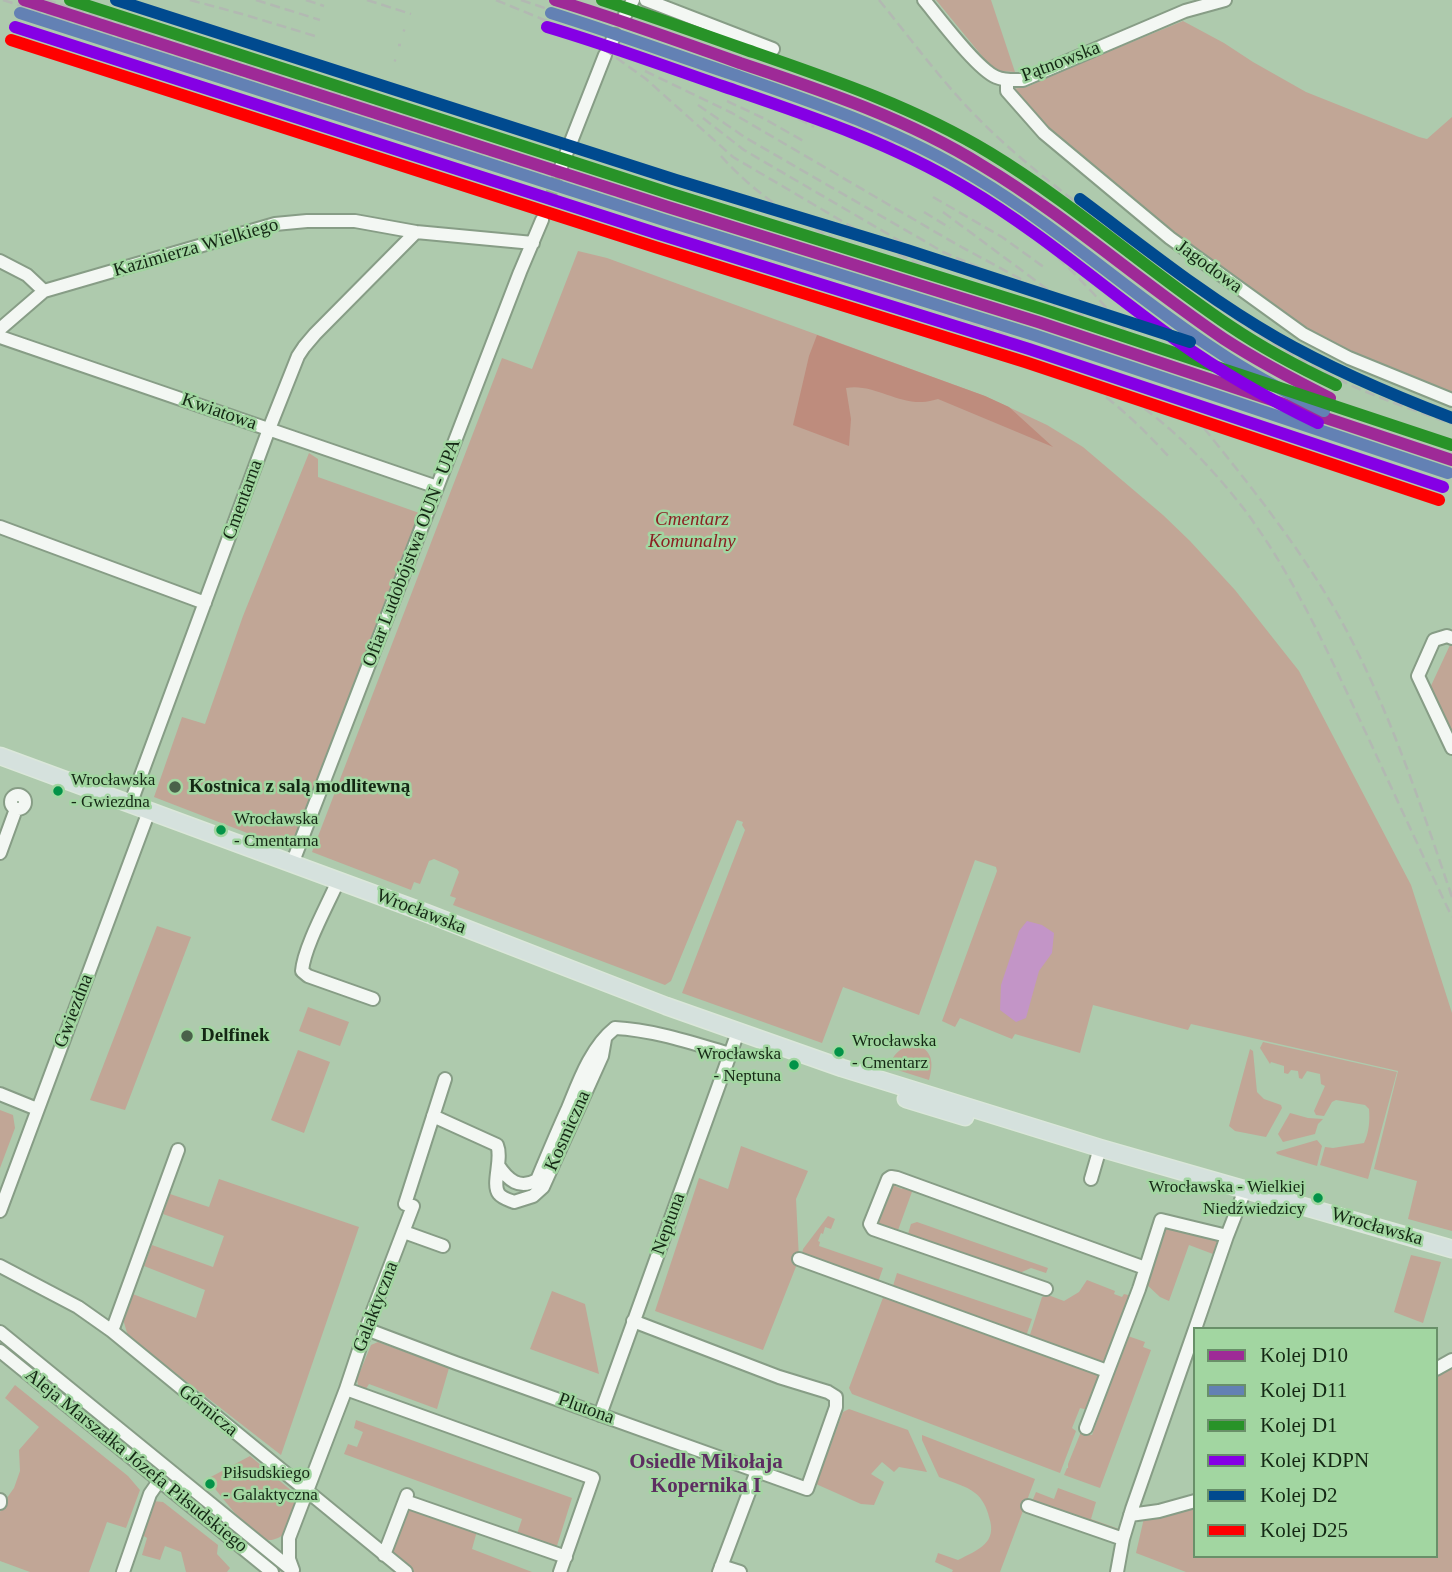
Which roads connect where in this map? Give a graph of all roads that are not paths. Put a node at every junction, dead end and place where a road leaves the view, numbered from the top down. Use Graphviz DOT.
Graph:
graph roads {
  1 [pos="634,0"];
  2 [pos="646,0"];
  3 [pos="925,0"];
  4 [pos="1225,0"];
  5 [pos="1182,5"];
  6 [pos="623,19"];
  7 [pos="773,49"];
  8 [pos="605,55"];
  9 [pos="1007,81"];
  10 [pos="561,167"];
  11 [pos="542,220"];
  12 [pos="416,232"];
  13 [pos="533,243"];
  14 [pos="0,261"];
  15 [pos="44,291"];
  16 [pos="0,329"];
  17 [pos="0,337"];
  18 [pos="1452,400"];
  19 [pos="269,429"];
  20 [pos="437,487"];
  21 [pos="0,527"];
  22 [pos="205,603"];
  23 [pos="1452,638"];
  24 [pos="1452,748"];
  25 [pos="0,756"];
  26 [pos="130,805"];
  27 [pos="16,809"];
  28 [pos="149,811"];
  29 [pos="0,853"];
  30 [pos="292,864"];
  31 [pos="338,881"];
  32 [pos="373,999"];
  33 [pos="738,1032"];
  34 [pos="606,1035"];
  35 [pos="730,1054"];
  36 [pos="445,1079"];
  37 [pos="0,1094"];
  38 [pos="37,1109"];
  39 [pos="433,1116"];
  40 [pos="1100,1148"];
  41 [pos="178,1150"];
  42 [pos="498,1165"];
  43 [pos="1091,1179"];
  44 [pos="1245,1190"];
  45 [pos="0,1211"];
  46 [pos="404,1232"];
  47 [pos="1227,1236"];
  48 [pos="443,1246"];
  49 [pos="1452,1249"];
  50 [pos="799,1259"];
  51 [pos="0,1266"];
  52 [pos="1145,1268"];
  53 [pos="1046,1289"];
  54 [pos="633,1321"];
  55 [pos="1196,1327"];
  56 [pos="366,1329"];
  57 [pos="111,1331"];
  58 [pos="0,1332"];
  59 [pos="1193,1335"];
  60 [pos="0,1351"];
  61 [pos="1107,1371"];
  62 [pos="346,1390"];
  63 [pos="600,1415"];
  64 [pos="1086,1428"];
  65 [pos="757,1471"];
  66 [pos="159,1481"];
  67 [pos="307,1491"];
  68 [pos="1193,1502"];
  69 [pos="1028,1506"];
  70 [pos="1130,1515"];
  71 [pos="289,1538"];
  72 [pos="1123,1539"];
  73 [pos="263,1546"];
  74 [pos="384,1555"];
  75 [pos="566,1557"];
  76 [pos="720,1569"];
  77 [pos="294,1571"];
  78 [pos="123,1572"];
  79 [pos="272,1572"];
  80 [pos="406,1572"];
  81 [pos="561,1572"];
  82 [pos="740,1572"];
  83 [pos="1117,1572"];
  1 -- 6 [label="street"];
  2 -- 7 [label="street"];
  3 -- 9 [label="street, Pątnowska"];
  4 -- 5 [label="street, Pątnowska"];
  5 -- 9 [label="street, Pątnowska"];
  8 -- 10 [label="street"];
  9 -- 18 [label="street, Jagodowa"];
  11 -- 13 [label="street"];
  12 -- 13 [label="street, Kazimierza Wielkiego"];
  12 -- 15 [label="street, Kazimierza Wielkiego"];
  12 -- 19 [label="street, Cmentarna"];
  13 -- 20 [label="street, Ofiar Ludobójstwa OUN - UPA"];
  14 -- 15 [label="street"];
  15 -- 16 [label="street, Kazimierza Wielkiego"];
  17 -- 19 [label="street, Kwiatowa"];
  19 -- 20 [label="street, Kwiatowa"];
  19 -- 22 [label="street, Cmentarna"];
  20 -- 30 [label="street, Ofiar Ludobójstwa OUN - UPA"];
  21 -- 22 [label="street"];
  22 -- 26 [label="street, Cmentarna"];
  23 -- 24 [label="street"];
  25 -- 26 [label="main road, Wrocławska"];
  26 -- 28 [label="main road, Wrocławska"];
  27 -- 29 [label="street"];
  28 -- 30 [label="main road, Wrocławska"];
  28 -- 38 [label="street, Gwiezdna"];
  30 -- 31 [label="main road, Wrocławska"];
  31 -- 32 [label="street"];
  31 -- 33 [label="main road, Wrocławska"];
  33 -- 35 [label="street, Neptuna"];
  33 -- 40 [label="main road, Wrocławska"];
  34 -- 35 [label="street"];
  34 -- 42 [label="street"];
  34 -- 42 [label="street, Kosmiczna"];
  35 -- 54 [label="street, Neptuna"];
  36 -- 39 [label="street, Galaktyczna"];
  37 -- 38 [label="street"];
  38 -- 45 [label="street, Gwiezdna"];
  39 -- 42 [label="street, Kosmiczna"];
  39 -- 46 [label="street, Galaktyczna"];
  40 -- 43 [label="street"];
  40 -- 44 [label="main road, Wrocławska"];
  41 -- 57 [label="street"];
  44 -- 47 [label="street"];
  44 -- 49 [label="main road, Wrocławska"];
  46 -- 48 [label="street"];
  46 -- 56 [label="street, Galaktyczna"];
  47 -- 52 [label="street"];
  47 -- 55 [label="street"];
  50 -- 61 [label="street"];
  51 -- 57 [label="street, Górnicza"];
  52 -- 53 [label="street"];
  52 -- 61 [label="street"];
  54 -- 63 [label="street, Neptuna"];
  54 -- 65 [label="street, Plutona"];
  56 -- 62 [label="street, Galaktyczna"];
  56 -- 63 [label="street, Plutona"];
  57 -- 67 [label="street, Górnicza"];
  58 -- 73 [label="street, Aleja Marszałka Józefa Piłsudskiego"];
  59 -- 70 [label="street"];
  60 -- 66 [label="street, Aleja Marszałka Józefa Piłsudskiego"];
  61 -- 64 [label="street"];
  62 -- 67 [label="street, Galaktyczna"];
  62 -- 75 [label="street"];
  63 -- 65 [label="street, Plutona"];
  65 -- 76 [label="street"];
  66 -- 78 [label="street"];
  66 -- 79 [label="street, Aleja Marszałka Józefa Piłsudskiego"];
  67 -- 71 [label="street, Galaktyczna"];
  67 -- 74 [label="street, Górnicza"];
  68 -- 70 [label="street"];
  69 -- 72 [label="street"];
  70 -- 72 [label="street"];
  71 -- 73 [label="street"];
  71 -- 77 [label="street, Galaktyczna"];
  72 -- 83 [label="street"];
  73 -- 77 [label="street, Aleja Marszałka Józefa Piłsudskiego"];
  74 -- 75 [label="street"];
  74 -- 80 [label="street, Górnicza"];
  75 -- 81 [label="street"];
  76 -- 82 [label="street"];
}
